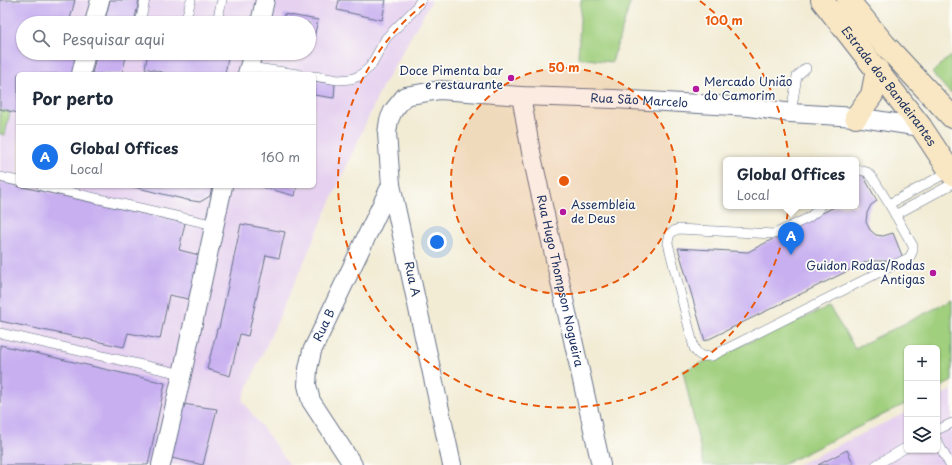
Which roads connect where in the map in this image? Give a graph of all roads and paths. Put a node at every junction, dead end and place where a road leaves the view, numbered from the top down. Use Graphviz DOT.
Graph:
graph roads {
  1 [pos="100,0"];
  2 [pos="145,0"];
  3 [pos="191,0"];
  4 [pos="222,0"];
  5 [pos="265,0"];
  6 [pos="421,0"];
  7 [pos="822,0"];
  8 [pos="854,2"];
  9 [pos="187,15"];
  10 [pos="96,16"];
  11 [pos="142,16"];
  12 [pos="218,16"];
  13 [pos="262,16"];
  14 [pos="84,60"];
  15 [pos="250,65"];
  16 [pos="806,68"];
  17 [pos="877,69"];
  18 [pos="81,72"];
  19 [pos="287,72"];
  20 [pos="316,76"];
  21 [pos="405,96"];
  22 [pos="521,96"];
  23 [pos="791,112"];
  24 [pos="951,114"];
  25 [pos="856,117"];
  26 [pos="921,127"];
  27 [pos="859,170"];
  28 [pos="0,176"];
  29 [pos="951,176"];
  30 [pos="16,180"];
  31 [pos="391,185"];
  32 [pos="51,188"];
  33 [pos="223,188"];
  34 [pos="890,204"];
  35 [pos="818,209"];
  36 [pos="895,215"];
  37 [pos="215,225"];
  38 [pos="0,333"];
  39 [pos="182,374"];
  40 [pos="952,422"];
  41 [pos="940,428"];
  42 [pos="940,447"];
  43 [pos="904,449"];
  44 [pos="948,463"];
  45 [pos="161,465"];
  46 [pos="353,465"];
  47 [pos="452,465"];
  48 [pos="601,465"];
  49 [pos="876,465"];
  1 -- 10 [label="street"];
  2 -- 11 [label="lane"];
  3 -- 9 [label="lane"];
  4 -- 12 [label="lane"];
  5 -- 13 [label="street"];
  6 -- 20 [label="lane"];
  7 -- 17 [label="main road, Estrada dos Bandeirantes"];
  8 -- 24 [label="main road, Estrada dos Bandeirantes"];
  14 -- 18 [label="street"];
  15 -- 19 [label="lane"];
  16 -- 23 [label="lane"];
  17 -- 25 [label="main road"];
  17 -- 26 [label="main road, Estrada dos Bandeirantes"];
  21 -- 22 [label="street, Rua São Marcelo"];
  21 -- 31 [label="street, Rua A"];
  22 -- 23 [label="street, Rua São Marcelo"];
  22 -- 48 [label="street, Rua Hugo Thompson Nogueira"];
  23 -- 25 [label="street, Rua São Marcelo"];
  24 -- 26 [label="main road"];
  25 -- 26 [label="street, Rua São Marcelo"];
  26 -- 29 [label="main road, Estrada dos Bandeirantes"];
  27 -- 34 [label="lane"];
  28 -- 30 [label="lane"];
  29 -- 34 [label="lane"];
  29 -- 36 [label="lane"];
  31 -- 46 [label="street, Rua B"];
  31 -- 47 [label="street, Rua A"];
  32 -- 37 [label="lane"];
  33 -- 37 [label="street"];
  34 -- 36 [label="lane"];
  35 -- 36 [label="lane"];
  37 -- 39 [label="street"];
  38 -- 39 [label="lane"];
  39 -- 45 [label="street"];
  40 -- 41 [label="lane"];
  42 -- 44 [label="lane"];
  43 -- 49 [label="lane"];
}
